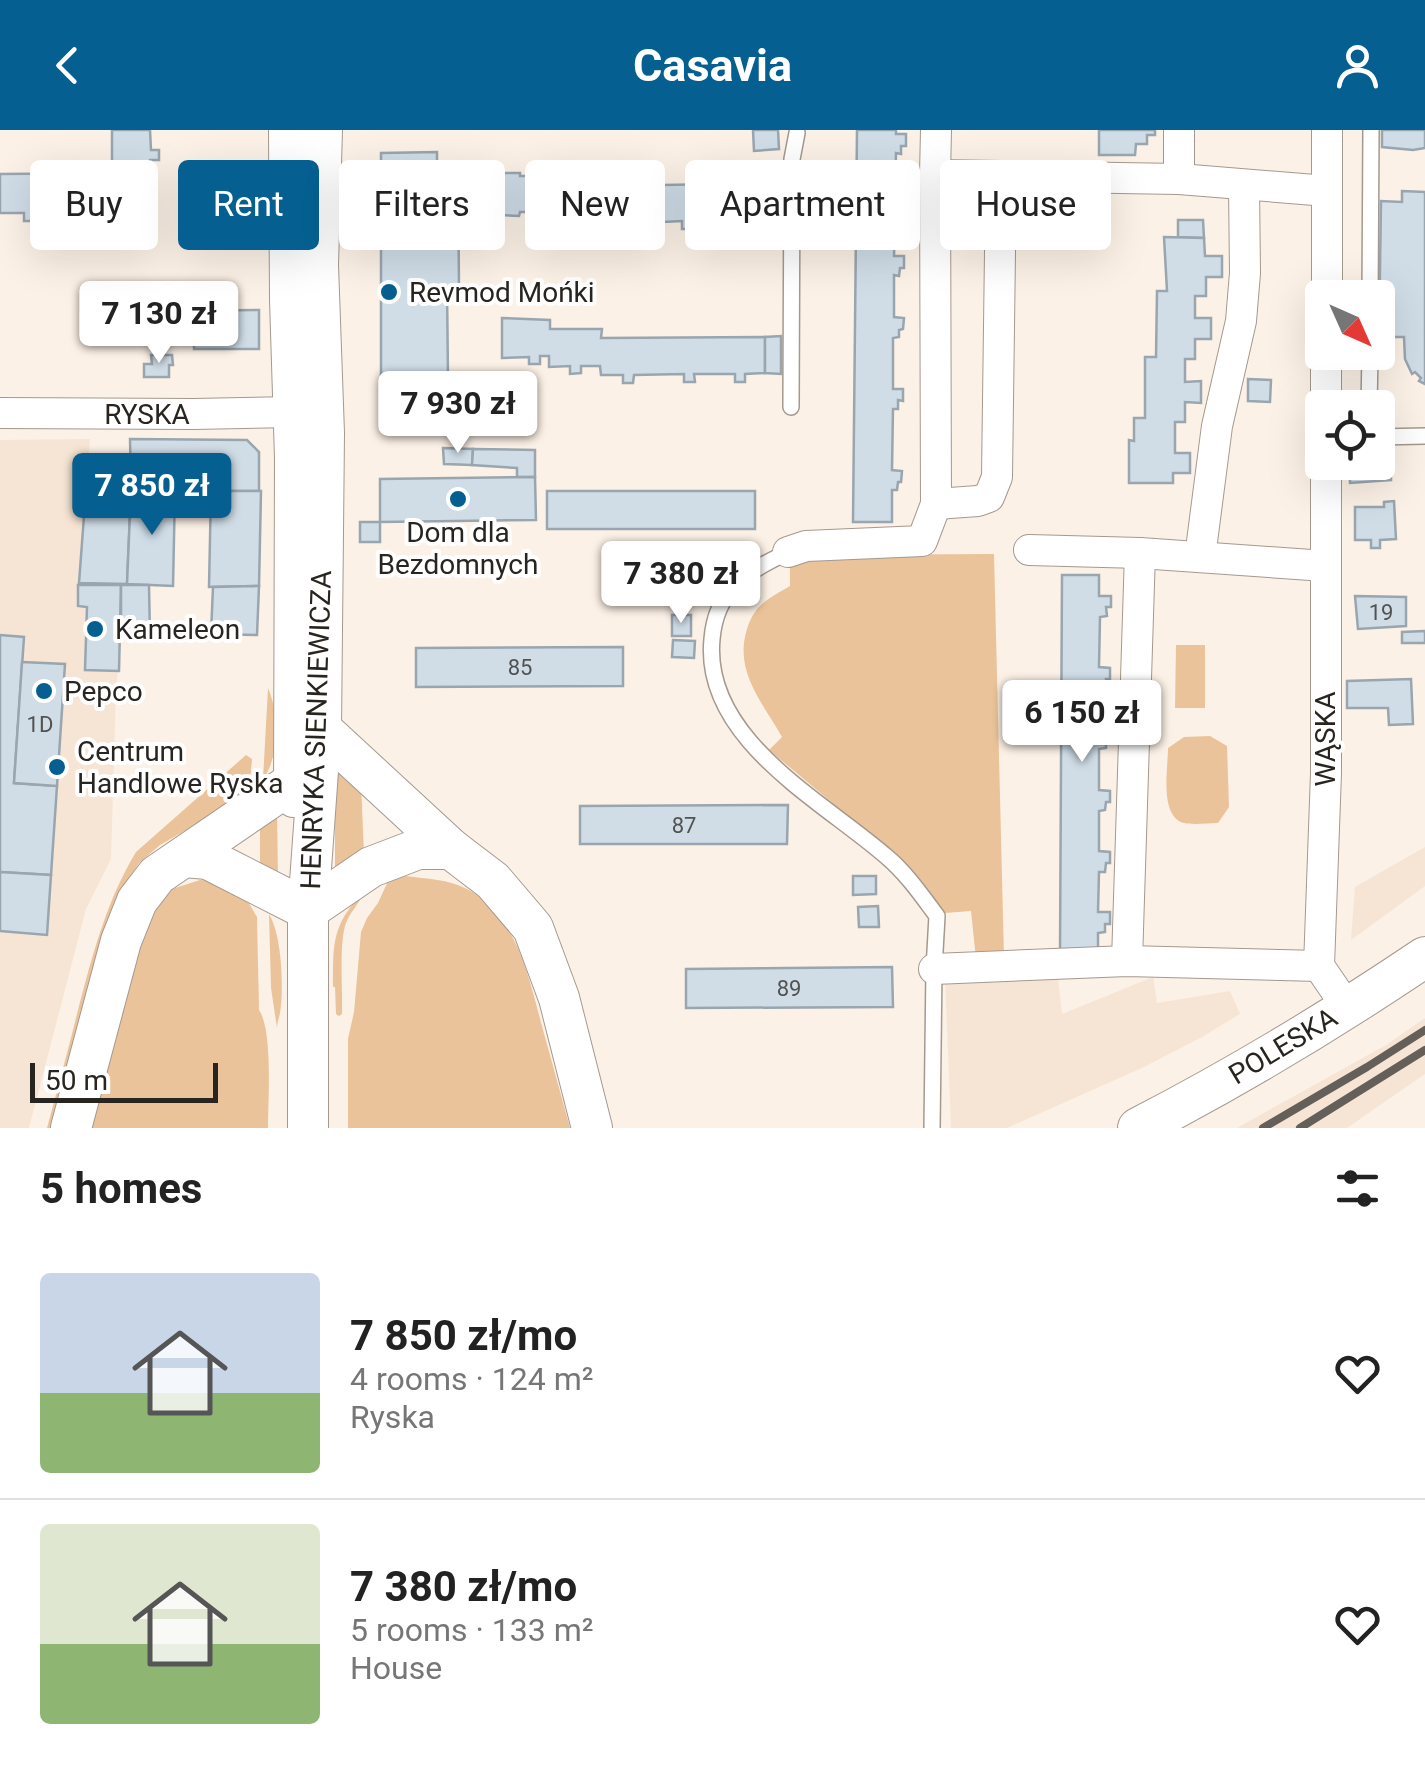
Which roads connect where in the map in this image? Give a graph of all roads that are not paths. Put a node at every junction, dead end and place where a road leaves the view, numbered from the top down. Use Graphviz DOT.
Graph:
graph roads {
  1 [pos="289,130"];
  2 [pos="322,130"];
  3 [pos="936,130"];
  4 [pos="1179,130"];
  5 [pos="1326,130"];
  6 [pos="1371,130"];
  7 [pos="797,133"];
  8 [pos="936,175"];
  9 [pos="940,175"];
  10 [pos="1111,178"];
  11 [pos="1179,179"];
  12 [pos="1244,186"];
  13 [pos="1327,191"];
  14 [pos="1000,250"];
  15 [pos="1326,280"];
  16 [pos="1370,280"];
  17 [pos="791,407"];
  18 [pos="293,412"];
  19 [pos="0,414"];
  20 [pos="1425,436"];
  21 [pos="1395,437"];
  22 [pos="1326,480"];
  23 [pos="936,504"];
  24 [pos="1028,550"];
  25 [pos="788,552"];
  26 [pos="1140,552"];
  27 [pos="1200,557"];
  28 [pos="1324,566"];
  29 [pos="321,729"];
  30 [pos="292,783"];
  31 [pos="451,849"];
  32 [pos="184,857"];
  33 [pos="308,910"];
  34 [pos="1425,956"];
  35 [pos="1128,961"];
  36 [pos="1319,966"];
  37 [pos="934,969"];
  38 [pos="1348,1007"];
  39 [pos="71,1128"];
  40 [pos="308,1128"];
  41 [pos="592,1128"];
  42 [pos="932,1128"];
  43 [pos="1138,1128"];
  1 -- 18 [label="main road, HENRYKA SIENKIEWICZA"];
  2 -- 29 [label="main road, HENRYKA SIENKIEWICZA"];
  3 -- 8 [label="street"];
  4 -- 11 [label="street"];
  5 -- 13 [label="street"];
  6 -- 16 [label="lane"];
  7 -- 17 [label="lane"];
  8 -- 9 [label="street"];
  8 -- 23 [label="street"];
  10 -- 11 [label="street"];
  11 -- 12 [label="street"];
  12 -- 13 [label="street"];
  12 -- 27 [label="street"];
  13 -- 15 [label="street"];
  14 -- 23 [label="street"];
  18 -- 19 [label="street, RYSKA"];
  18 -- 30 [label="main road, HENRYKA SIENKIEWICZA"];
  20 -- 21 [label="lane"];
  22 -- 28 [label="street, WĄSKA"];
  23 -- 25 [label="street"];
  24 -- 26 [label="street"];
  25 -- 37 [label="lane"];
  26 -- 27 [label="street"];
  26 -- 35 [label="street"];
  27 -- 28 [label="street"];
  28 -- 36 [label="street, WĄSKA"];
  29 -- 31 [label="main road"];
  29 -- 33 [label="main road, HENRYKA SIENKIEWICZA"];
  30 -- 32 [label="main road"];
  30 -- 33 [label="main road, HENRYKA SIENKIEWICZA"];
  31 -- 33 [label="main road"];
  31 -- 41 [label="main road"];
  32 -- 33 [label="main road"];
  32 -- 39 [label="main road"];
  33 -- 40 [label="main road"];
  34 -- 38 [label="main road, POLESKA"];
  35 -- 36 [label="street"];
  35 -- 37 [label="street"];
  36 -- 38 [label="street"];
  37 -- 42 [label="lane"];
  38 -- 43 [label="main road, POLESKA"];
}
